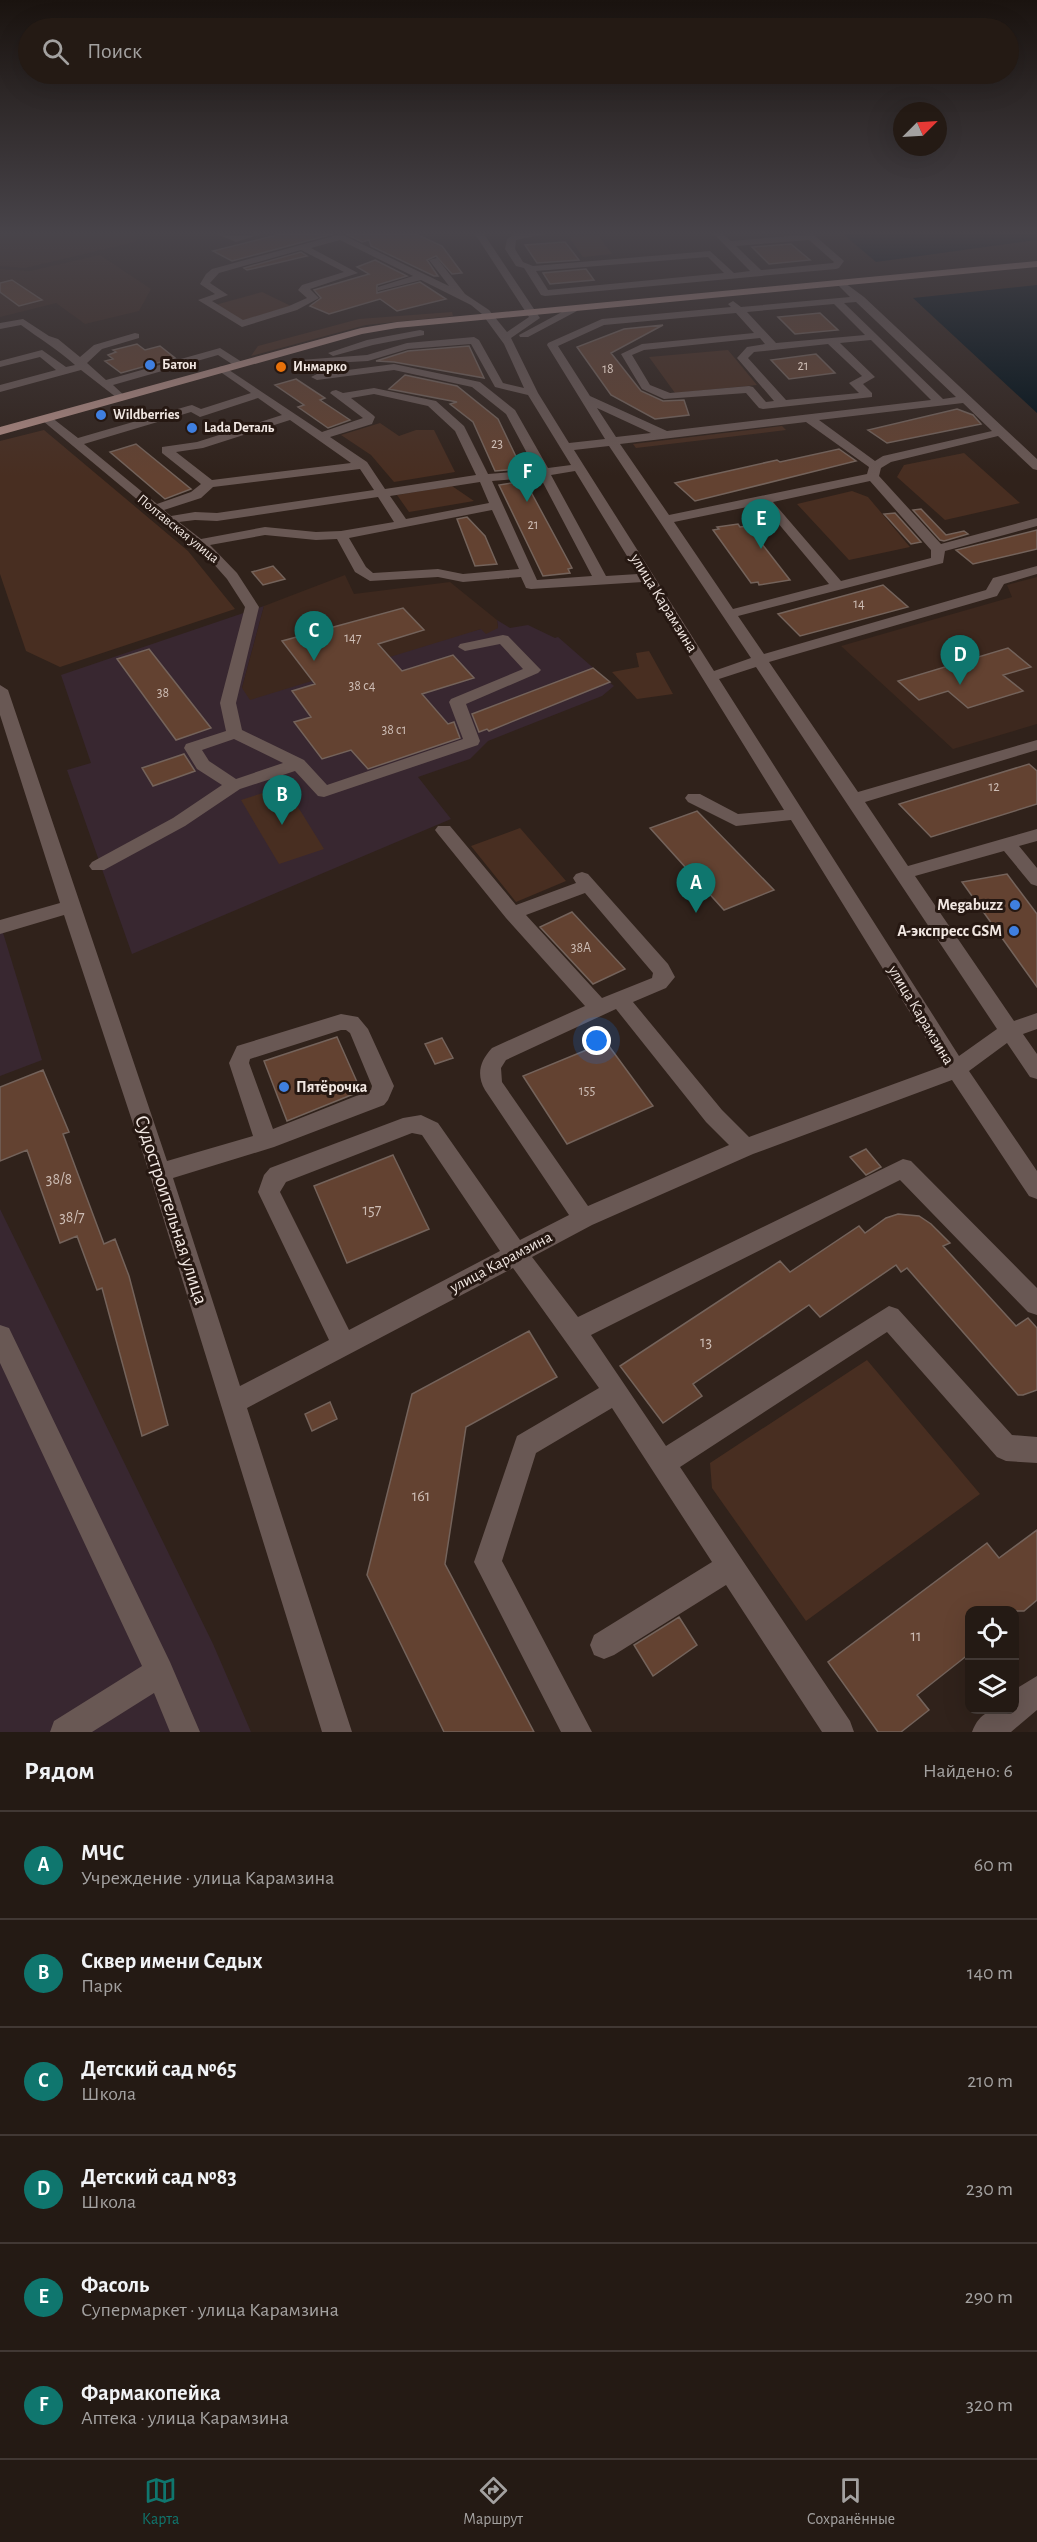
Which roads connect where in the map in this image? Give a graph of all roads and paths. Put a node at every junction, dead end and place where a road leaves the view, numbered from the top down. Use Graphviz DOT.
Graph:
graph roads {
  1 [pos="227,315"];
  2 [pos="271,315"];
  3 [pos="489,315"];
  4 [pos="514,315"];
  5 [pos="533,315"];
  6 [pos="561,315"];
  7 [pos="677,315"];
  8 [pos="743,315"];
  9 [pos="851,315"];
  10 [pos="877,315"];
  11 [pos="492,317"];
  12 [pos="0,326"];
  13 [pos="465,329"];
  14 [pos="762,335"];
  15 [pos="135,336"];
  16 [pos="874,337"];
  17 [pos="508,340"];
  18 [pos="831,341"];
  19 [pos="773,346"];
  20 [pos="292,357"];
  21 [pos="0,364"];
  22 [pos="81,364"];
  23 [pos="239,364"];
  24 [pos="223,369"];
  25 [pos="401,369"];
  26 [pos="64,371"];
  27 [pos="317,376"];
  28 [pos="104,384"];
  29 [pos="0,388"];
  30 [pos="374,391"];
  31 [pos="532,393"];
  32 [pos="260,394"];
  33 [pos="340,397"];
  34 [pos="121,398"];
  35 [pos="584,398"];
  36 [pos="968,399"];
  37 [pos="941,403"];
  38 [pos="783,404"];
  39 [pos="763,406"];
  40 [pos="294,410"];
  41 [pos="808,417"];
  42 [pos="47,419"];
  43 [pos="774,421"];
  44 [pos="0,431"];
  45 [pos="1002,432"];
  46 [pos="665,434"];
  47 [pos="321,436"];
  48 [pos="612,441"];
  49 [pos="75,443"];
  50 [pos="566,447"];
  51 [pos="363,465"];
  52 [pos="1037,466"];
  53 [pos="578,467"];
  54 [pos="874,471"];
  55 [pos="543,473"];
  56 [pos="484,478"];
  57 [pos="209,484"];
  58 [pos="382,493"];
  59 [pos="766,501"];
  60 [pos="497,505"];
  61 [pos="154,509"];
  62 [pos="168,520"];
  63 [pos="666,520"];
  64 [pos="1037,522"];
  65 [pos="402,524"];
  66 [pos="341,535"];
  67 [pos="200,543"];
  68 [pos="938,549"];
  69 [pos="1037,570"];
  70 [pos="528,572"];
  71 [pos="648,577"];
  72 [pos="602,581"];
  73 [pos="837,585"];
  74 [pos="730,614"];
  75 [pos="465,647"];
  76 [pos="761,660"];
  77 [pos="710,677"];
  78 [pos="1,694"];
  79 [pos="235,733"];
  80 [pos="1037,745"];
  81 [pos="298,764"];
  82 [pos="234,785"];
  83 [pos="694,798"];
  84 [pos="855,799"];
  85 [pos="796,814"];
  86 [pos="444,830"];
  87 [pos="1037,836"];
  88 [pos="1009,845"];
  89 [pos="98,866"];
  90 [pos="905,873"];
  91 [pos="1037,880"];
  92 [pos="72,906"];
  93 [pos="513,913"];
  94 [pos="0,927"];
  95 [pos="619,999"];
  96 [pos="599,1008"];
  97 [pos="1037,1021"];
  98 [pos="1009,1032"];
  99 [pos="956,1069"];
  100 [pos="1037,1071"];
  101 [pos="266,1141"];
  102 [pos="745,1148"];
  103 [pos="160,1172"];
  104 [pos="1037,1189"];
  105 [pos="584,1218"];
  106 [pos="516,1254"];
  107 [pos="1037,1304"];
  108 [pos="574,1331"];
  109 [pos="0,1336"];
  110 [pos="344,1345"];
  111 [pos="616,1392"];
  112 [pos="232,1402"];
  113 [pos="1037,1450"];
  114 [pos="663,1463"];
  115 [pos="730,1566"];
  116 [pos="604,1645"];
  117 [pos="160,1672"];
  118 [pos="1037,1691"];
  119 [pos="1019,1705"];
  120 [pos="1008,1714"];
  121 [pos="835,1731"];
  122 [pos="65,1732"];
  123 [pos="185,1732"];
  124 [pos="337,1732"];
  125 [pos="577,1732"];
  126 [pos="987,1732"];
  1 -- 2 [label="street"];
  3 -- 11 [label="street, улица Карамзина"];
  4 -- 11 [label="main road"];
  5 -- 17 [label="street"];
  6 -- 17 [label="street"];
  7 -- 35 [label="street"];
  8 -- 14 [label="street"];
  9 -- 16 [label="street"];
  10 -- 36 [label="street"];
  11 -- 17 [label="street, улица Карамзина"];
  11 -- 20 [label="main road"];
  12 -- 22 [label="street"];
  13 -- 20 [label="street"];
  14 -- 19 [label="street"];
  14 -- 39 [label="street"];
  15 -- 22 [label="street"];
  16 -- 18 [label="street"];
  16 -- 37 [label="street"];
  17 -- 31 [label="street, улица Карамзина"];
  18 -- 19 [label="street"];
  18 -- 38 [label="street"];
  19 -- 38 [label="street"];
  20 -- 23 [label="main road"];
  20 -- 27 [label="street"];
  20 -- 31 [label="street"];
  21 -- 26 [label="street"];
  22 -- 26 [label="street"];
  22 -- 28 [label="street"];
  23 -- 24 [label="main road"];
  23 -- 28 [label="street"];
  24 -- 32 [label="street"];
  24 -- 34 [label="main road"];
  25 -- 27 [label="street"];
  25 -- 30 [label="street"];
  25 -- 55 [label="street"];
  26 -- 29 [label="street"];
  27 -- 33 [label="street"];
  28 -- 34 [label="street"];
  30 -- 33 [label="street"];
  30 -- 56 [label="street"];
  31 -- 50 [label="street, улица Карамзина"];
  32 -- 40 [label="street"];
  32 -- 49 [label="street"];
  33 -- 47 [label="street"];
  34 -- 42 [label="main road"];
  35 -- 46 [label="street"];
  35 -- 48 [label="street"];
  36 -- 37 [label="street"];
  36 -- 45 [label="street"];
  37 -- 41 [label="street"];
  38 -- 39 [label="street"];
  39 -- 43 [label="street"];
  40 -- 47 [label="street"];
  40 -- 57 [label="street"];
  41 -- 43 [label="street"];
  41 -- 54 [label="street"];
  42 -- 44 [label="main road"];
  42 -- 49 [label="street, Полтавская улица"];
  43 -- 46 [label="street"];
  45 -- 52 [label="street"];
  45 -- 54 [label="street"];
  46 -- 48 [label="street"];
  47 -- 51 [label="street"];
  48 -- 50 [label="street"];
  48 -- 63 [label="street"];
  49 -- 61 [label="street, Полтавская улица"];
  50 -- 53 [label="street, улица Карамзина"];
  51 -- 57 [label="street"];
  51 -- 58 [label="street"];
  53 -- 55 [label="street"];
  53 -- 71 [label="street, улица Карамзина"];
  54 -- 59 [label="street"];
  54 -- 68 [label="street"];
  55 -- 56 [label="street"];
  55 -- 72 [label="street"];
  56 -- 58 [label="street"];
  56 -- 60 [label="street"];
  57 -- 61 [label="street"];
  58 -- 62 [label="street"];
  58 -- 65 [label="street"];
  59 -- 63 [label="street"];
  59 -- 73 [label="street"];
  60 -- 65 [label="street"];
  60 -- 70 [label="street"];
  61 -- 62 [label="street, Полтавская улица"];
  62 -- 67 [label="street, Полтавская улица"];
  63 -- 74 [label="street"];
  64 -- 68 [label="street"];
  65 -- 66 [label="street"];
  66 -- 67 [label="street"];
  66 -- 70 [label="street"];
  67 -- 79 [label="street, Полтавская улица"];
  68 -- 73 [label="street"];
  69 -- 76 [label="street"];
  70 -- 72 [label="street"];
  71 -- 72 [label="street"];
  71 -- 77 [label="street, улица Карамзина"];
  73 -- 74 [label="street"];
  74 -- 76 [label="street"];
  75 -- 81 [label="street"];
  76 -- 77 [label="street"];
  76 -- 84 [label="street"];
  77 -- 85 [label="street, улица Карамзина"];
  78 -- 92 [label="street, Судостроительная улица"];
  79 -- 81 [label="street"];
  79 -- 82 [label="street"];
  80 -- 84 [label="street"];
  81 -- 82 [label="street"];
  82 -- 89 [label="street"];
  83 -- 85 [label="street"];
  84 -- 90 [label="street"];
  85 -- 99 [label="street, улица Карамзина"];
  86 -- 93 [label="street"];
  87 -- 88 [label="street"];
  88 -- 90 [label="street"];
  88 -- 91 [label="street"];
  90 -- 98 [label="street"];
  92 -- 94 [label="street"];
  92 -- 103 [label="street, Судостроительная улица"];
  93 -- 95 [label="street"];
  93 -- 96 [label="street"];
  95 -- 96 [label="street"];
  95 -- 102 [label="street"];
  96 -- 105 [label="street"];
  97 -- 98 [label="street"];
  98 -- 99 [label="street"];
  98 -- 100 [label="street"];
  99 -- 102 [label="street, улица Карамзина"];
  99 -- 104 [label="street"];
  101 -- 101 [label="street"];
  101 -- 103 [label="street"];
  102 -- 105 [label="street, улица Карамзина"];
  103 -- 112 [label="street, Судостроительная улица"];
  105 -- 106 [label="street, улица Карамзина"];
  106 -- 108 [label="street"];
  106 -- 110 [label="street, улица Карамзина"];
  106 -- 110 [label="street"];
  107 -- 108 [label="street"];
  108 -- 111 [label="street"];
  109 -- 117 [label="street"];
  110 -- 112 [label="street, улица Карамзина"];
  111 -- 114 [label="street"];
  111 -- 125 [label="street"];
  112 -- 124 [label="street, Судостроительная улица"];
  113 -- 114 [label="street"];
  114 -- 115 [label="street"];
  115 -- 116 [label="street"];
  115 -- 121 [label="street"];
  117 -- 122 [label="street"];
  117 -- 123 [label="street"];
  118 -- 119 [label="street"];
  120 -- 126 [label="street"];
}
